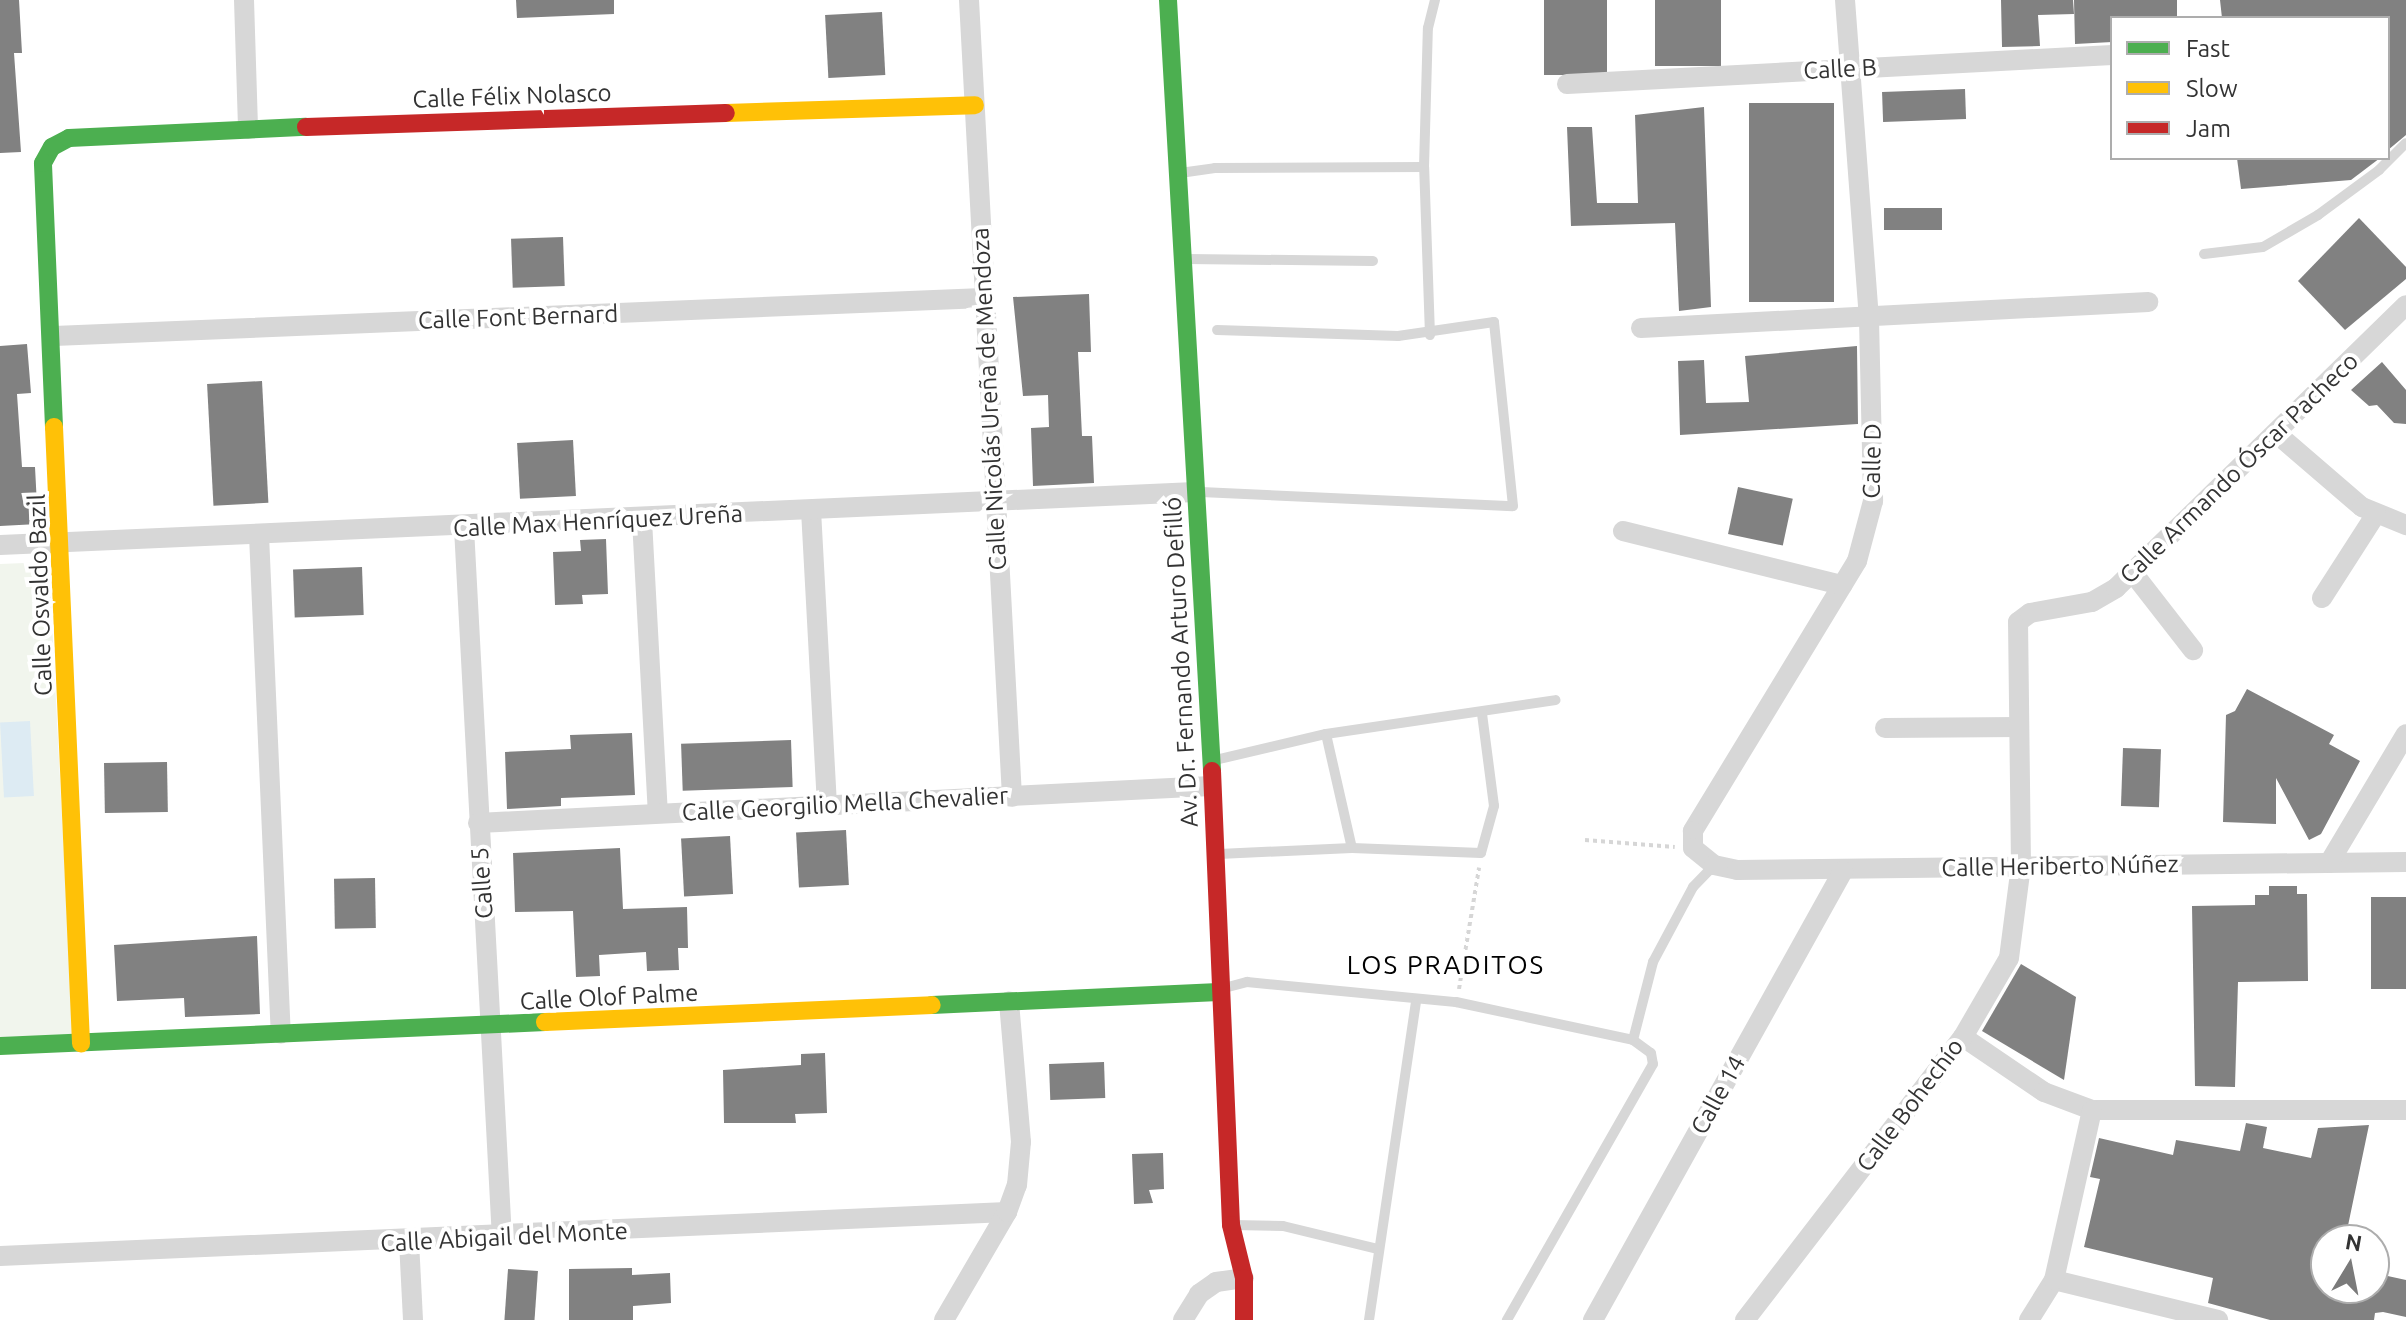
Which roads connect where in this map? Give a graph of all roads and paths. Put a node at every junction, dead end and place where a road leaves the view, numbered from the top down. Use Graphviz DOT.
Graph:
graph roads {
  1 [pos="244,0"];
  2 [pos="969,0"];
  3 [pos="1168,0"];
  4 [pos="1435,0"];
  5 [pos="1845,0"];
  6 [pos="2110,55"];
  7 [pos="1847,68"];
  8 [pos="1567,84"];
  9 [pos="975,105"];
  10 [pos="248,129"];
  11 [pos="2406,143"];
  12 [pos="52,147"];
  13 [pos="2390,156"];
  14 [pos="2385,160"];
  15 [pos="1424,167"];
  16 [pos="1178,173"];
  17 [pos="2204,254"];
  18 [pos="1182,259"];
  19 [pos="1373,261"];
  20 [pos="983,298"];
  21 [pos="2148,302"];
  22 [pos="2406,305"];
  23 [pos="1869,319"];
  24 [pos="1641,328"];
  25 [pos="1217,330"];
  26 [pos="1430,335"];
  27 [pos="54,336"];
  28 [pos="2277,434"];
  29 [pos="1195,492"];
  30 [pos="992,499"];
  31 [pos="811,510"];
  32 [pos="2376,514"];
  33 [pos="642,520"];
  34 [pos="2406,525"];
  35 [pos="464,528"];
  36 [pos="1623,531"];
  37 [pos="259,535"];
  38 [pos="61,541"];
  39 [pos="0,545"];
  40 [pos="2133,573"];
  41 [pos="1842,585"];
  42 [pos="2322,598"];
  43 [pos="2193,650"];
  44 [pos="1556,700"];
  45 [pos="1482,713"];
  46 [pos="2019,727"];
  47 [pos="1885,728"];
  48 [pos="1326,734"];
  49 [pos="2406,734"];
  50 [pos="1208,762"];
  51 [pos="1211,786"];
  52 [pos="1012,797"];
  53 [pos="827,805"];
  54 [pos="658,813"];
  55 [pos="478,823"];
  56 [pos="1585,840"];
  57 [pos="1352,848"];
  58 [pos="1693,848"];
  59 [pos="1481,853"];
  60 [pos="1217,854"];
  61 [pos="2406,862"];
  62 [pos="2329,863"];
  63 [pos="1714,865"];
  64 [pos="2021,866"];
  65 [pos="1843,871"];
  66 [pos="1219,992"];
  67 [pos="1009,1002"];
  68 [pos="1416,1002"];
  69 [pos="1456,1002"];
  70 [pos="493,1027"];
  71 [pos="281,1034"];
  72 [pos="1963,1037"];
  73 [pos="1633,1040"];
  74 [pos="81,1043"];
  75 [pos="0,1046"];
  76 [pos="2092,1110"];
  77 [pos="2406,1110"];
  78 [pos="1007,1212"];
  79 [pos="1231,1225"];
  80 [pos="502,1238"];
  81 [pos="409,1241"];
  82 [pos="1378,1249"];
  83 [pos="0,1256"];
  84 [pos="1244,1278"];
  85 [pos="2054,1280"];
  86 [pos="413,1320"];
  87 [pos="944,1320"];
  88 [pos="1183,1320"];
  89 [pos="1244,1320"];
  90 [pos="1369,1320"];
  91 [pos="1507,1320"];
  92 [pos="1593,1320"];
  93 [pos="1745,1320"];
  94 [pos="2029,1320"];
  95 [pos="2218,1320"];
  1 -- 10 [label="street"];
  2 -- 9 [label="street, Calle Nicolás Ureña de Mendoza"];
  3 -- 16 [label="street, Av. Dr. Fernando Arturo Defilló"];
  4 -- 15 [label="lane"];
  5 -- 7 [label="street, Calle D"];
  6 -- 7 [label="street, Calle B"];
  7 -- 8 [label="street, Calle B"];
  7 -- 23 [label="street, Calle D"];
  9 -- 10 [label="street, Calle Félix Nolasco"];
  9 -- 20 [label="street, Calle Nicolás Ureña de Mendoza"];
  10 -- 12 [label="street, Calle Félix Nolasco"];
  11 -- 13 [label="lane"];
  12 -- 27 [label="street, Calle Osvaldo Bazil"];
  14 -- 17 [label="lane"];
  15 -- 16 [label="lane"];
  15 -- 26 [label="lane"];
  16 -- 18 [label="street, Av. Dr. Fernando Arturo Defilló"];
  18 -- 19 [label="lane"];
  18 -- 29 [label="street, Av. Dr. Fernando Arturo Defilló"];
  20 -- 27 [label="street, Calle Font Bernard"];
  20 -- 30 [label="street, Calle Nicolás Ureña de Mendoza"];
  21 -- 23 [label="street"];
  22 -- 28 [label="street, Calle Armando Óscar Pacheco"];
  23 -- 24 [label="street"];
  23 -- 41 [label="street, Calle D"];
  25 -- 26 [label="lane"];
  26 -- 29 [label="lane"];
  27 -- 38 [label="street, Calle Osvaldo Bazil"];
  28 -- 32 [label="street"];
  28 -- 40 [label="street, Calle Armando Óscar Pacheco"];
  29 -- 30 [label="street, Calle Max Henríquez Ureña"];
  29 -- 50 [label="street, Av. Dr. Fernando Arturo Defilló"];
  30 -- 31 [label="street, Calle Max Henríquez Ureña"];
  30 -- 52 [label="street, Calle Nicolás Ureña de Mendoza"];
  31 -- 33 [label="street, Calle Max Henríquez Ureña"];
  31 -- 53 [label="street"];
  32 -- 34 [label="street"];
  32 -- 42 [label="street"];
  33 -- 35 [label="street, Calle Max Henríquez Ureña"];
  33 -- 54 [label="street"];
  35 -- 37 [label="street, Calle Max Henríquez Ureña"];
  35 -- 55 [label="street, Calle 5"];
  36 -- 41 [label="street"];
  37 -- 38 [label="street, Calle Max Henríquez Ureña"];
  37 -- 71 [label="street"];
  38 -- 39 [label="street, Calle Max Henríquez Ureña"];
  38 -- 74 [label="street, Calle Osvaldo Bazil"];
  40 -- 43 [label="street"];
  40 -- 46 [label="street, Calle Armando Óscar Pacheco"];
  41 -- 58 [label="street, Calle D"];
  44 -- 45 [label="lane"];
  45 -- 48 [label="lane"];
  45 -- 59 [label="lane"];
  46 -- 47 [label="street"];
  46 -- 64 [label="street, Calle Armando Óscar Pacheco"];
  48 -- 50 [label="lane"];
  48 -- 57 [label="lane"];
  49 -- 62 [label="street"];
  50 -- 51 [label="street, Av. Dr. Fernando Arturo Defilló"];
  51 -- 52 [label="street, Calle Georgilio Mella Chevalier"];
  51 -- 60 [label="street, Av. Dr. Fernando Arturo Defilló"];
  52 -- 53 [label="street, Calle Georgilio Mella Chevalier"];
  53 -- 54 [label="street, Calle Georgilio Mella Chevalier"];
  54 -- 55 [label="street, Calle Georgilio Mella Chevalier"];
  55 -- 70 [label="street, Calle 5"];
  56 -- 58 [label="path"];
  57 -- 59 [label="lane"];
  57 -- 60 [label="lane"];
  58 -- 63 [label="street"];
  59 -- 69 [label="path"];
  60 -- 66 [label="street, Av. Dr. Fernando Arturo Defilló"];
  61 -- 62 [label="street, Calle Heriberto Núñez"];
  62 -- 64 [label="street, Calle Heriberto Núñez"];
  63 -- 65 [label="street, Calle Heriberto Núñez"];
  63 -- 73 [label="lane"];
  64 -- 65 [label="street, Calle Heriberto Núñez"];
  64 -- 72 [label="street, Calle Bohechío"];
  65 -- 92 [label="street, Calle 14"];
  66 -- 67 [label="street, Calle Olof Palme"];
  66 -- 68 [label="lane"];
  66 -- 79 [label="street, Av. Dr. Fernando Arturo Defilló"];
  67 -- 70 [label="street, Calle Olof Palme"];
  67 -- 78 [label="street"];
  68 -- 69 [label="lane"];
  68 -- 82 [label="lane"];
  69 -- 73 [label="lane"];
  70 -- 71 [label="street, Calle Olof Palme"];
  70 -- 80 [label="street, Calle 5"];
  71 -- 74 [label="street, Calle Olof Palme"];
  72 -- 76 [label="street"];
  72 -- 93 [label="street, Calle Bohechío"];
  73 -- 91 [label="lane"];
  74 -- 75 [label="street, Calle Olof Palme"];
  76 -- 77 [label="street"];
  76 -- 85 [label="street"];
  78 -- 80 [label="street, Calle Abigail del Monte"];
  78 -- 87 [label="street"];
  79 -- 82 [label="lane"];
  79 -- 84 [label="street, Av. Dr. Fernando Arturo Defilló"];
  80 -- 81 [label="street, Calle Abigail del Monte"];
  81 -- 83 [label="street, Calle Abigail del Monte"];
  81 -- 86 [label="street"];
  82 -- 90 [label="lane"];
  84 -- 88 [label="street"];
  84 -- 89 [label="street, Av. Dr. Fernando Arturo Defilló"];
  85 -- 94 [label="street"];
  85 -- 95 [label="street"];
}
